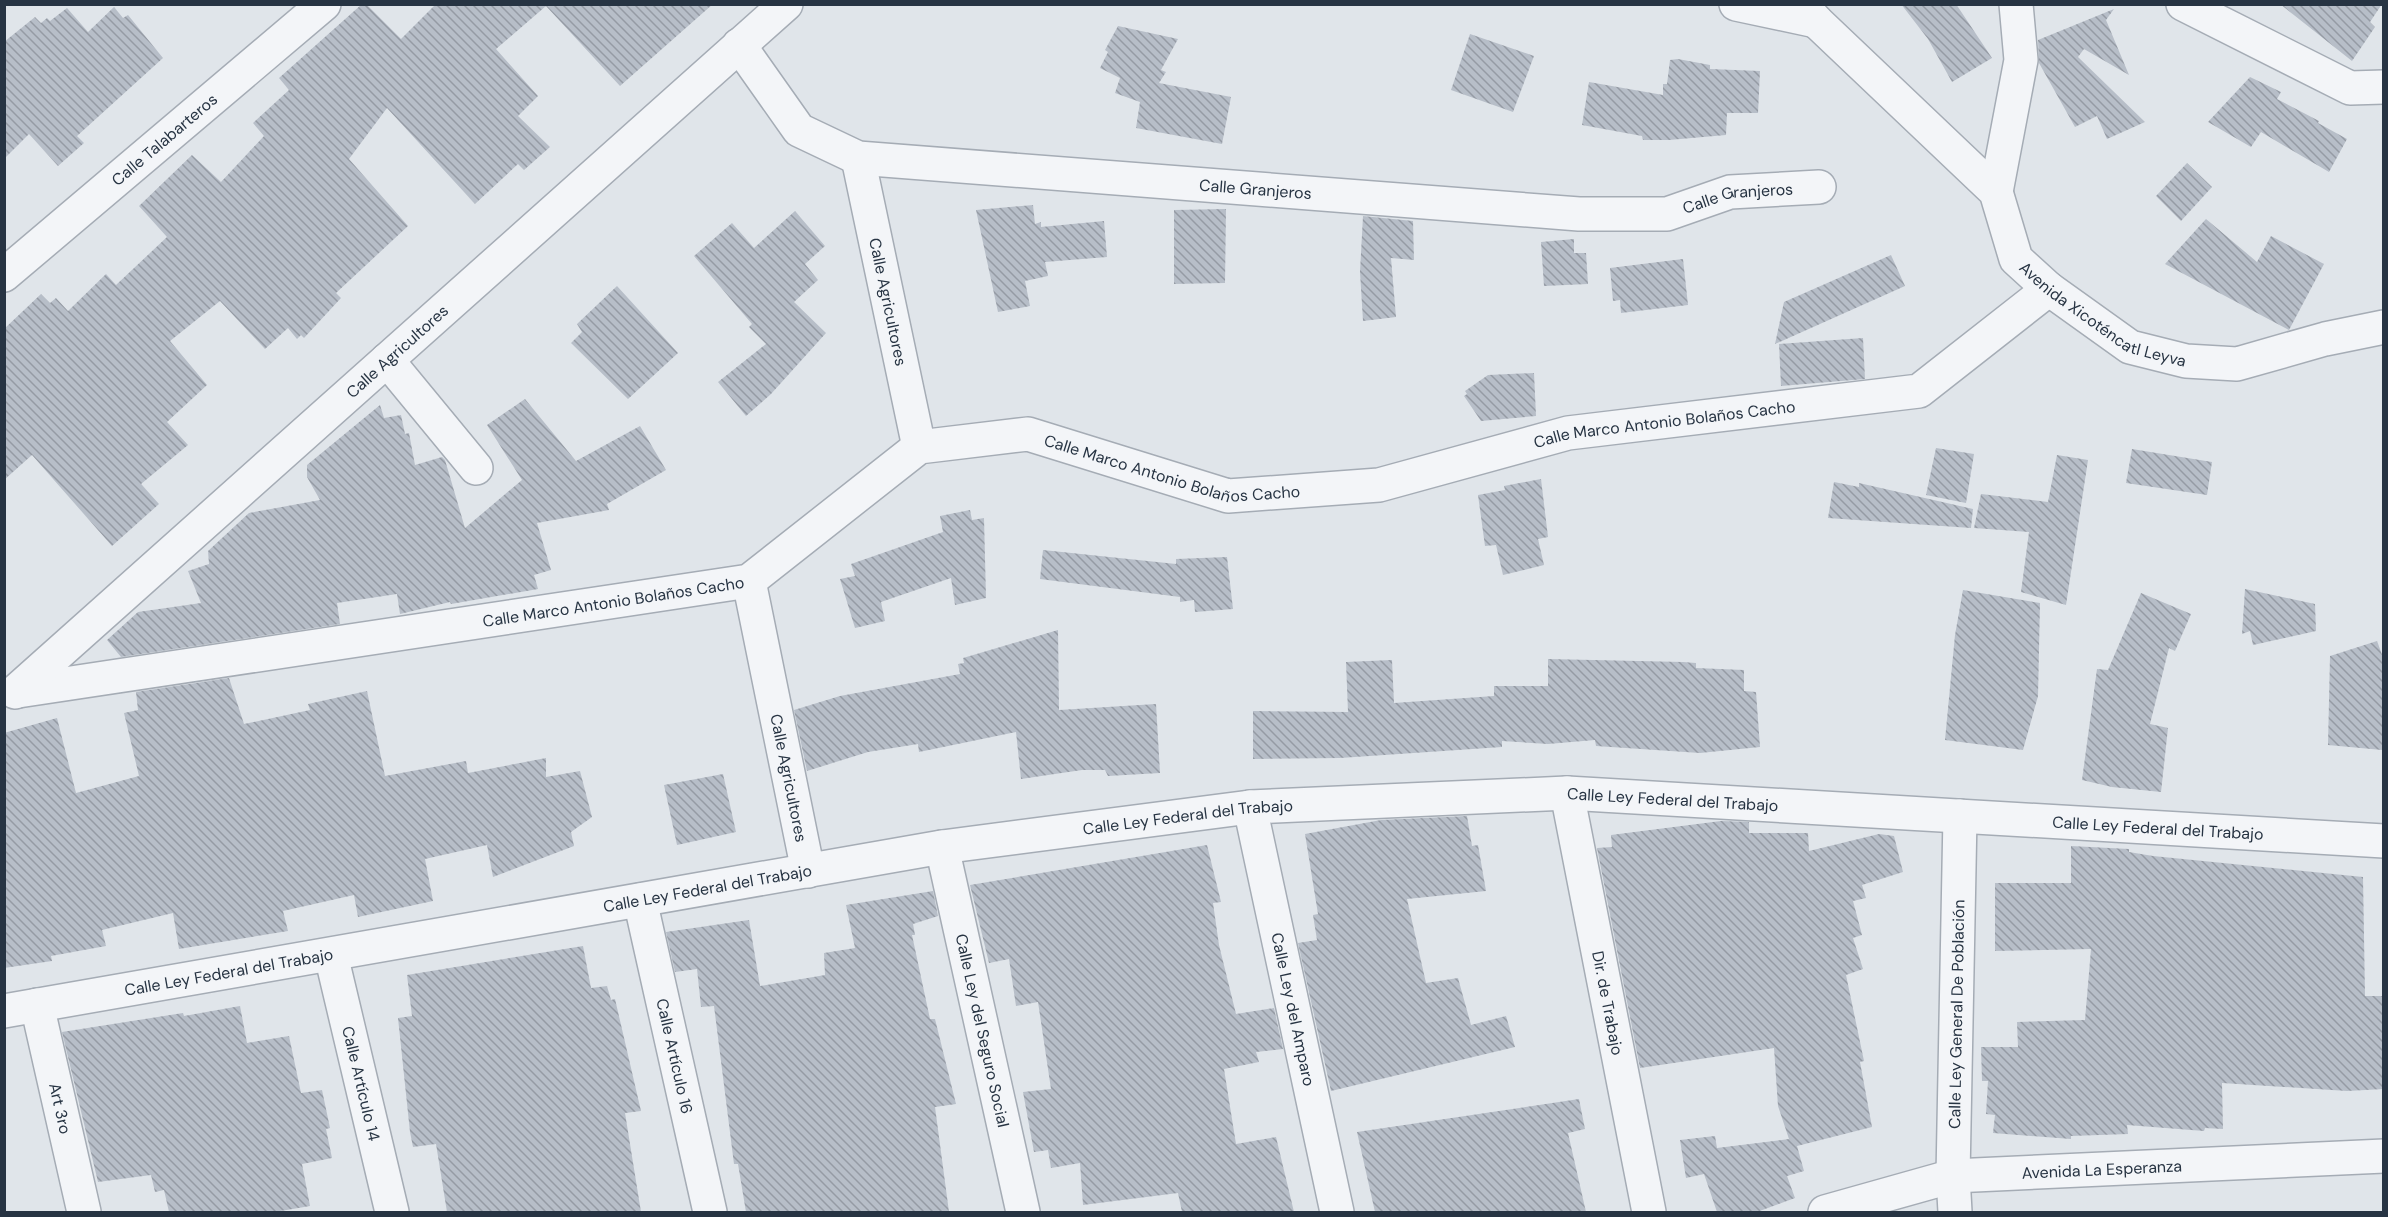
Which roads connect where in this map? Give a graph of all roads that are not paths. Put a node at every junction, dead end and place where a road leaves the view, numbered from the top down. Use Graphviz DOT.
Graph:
graph roads {
  1 [pos="324,4"];
  2 [pos="786,4"];
  3 [pos="1736,4"];
  4 [pos="2016,4"];
  5 [pos="2183,4"];
  6 [pos="1809,13"];
  7 [pos="739,45"];
  8 [pos="2384,87"];
  9 [pos="858,158"];
  10 [pos="1819,187"];
  11 [pos="1996,192"];
  12 [pos="4,275"];
  13 [pos="2049,289"];
  14 [pos="2384,327"];
  15 [pos="387,360"];
  16 [pos="919,447"];
  17 [pos="476,468"];
  18 [pos="749,581"];
  19 [pos="11,692"];
  20 [pos="1567,793"];
  21 [pos="1250,807"];
  22 [pos="1960,816"];
  23 [pos="2384,841"];
  24 [pos="942,847"];
  25 [pos="808,871"];
  26 [pos="640,900"];
  27 [pos="331,956"];
  28 [pos="37,1005"];
  29 [pos="4,1011"];
  30 [pos="2384,1156"];
  31 [pos="1953,1176"];
  32 [pos="84,1212"];
  33 [pos="392,1212"];
  34 [pos="710,1212"];
  35 [pos="1023,1212"];
  36 [pos="1337,1212"];
  37 [pos="1649,1212"];
  38 [pos="1825,1212"];
  39 [pos="1955,1212"];
  1 -- 12 [label="street, Calle Talabarteros"];
  2 -- 7 [label="street, Calle Agricultores"];
  3 -- 6 [label="street"];
  4 -- 11 [label="street"];
  5 -- 8 [label="street"];
  6 -- 11 [label="street, Avenida Xicoténcatl Leyva"];
  7 -- 9 [label="street, Calle Granjeros"];
  7 -- 15 [label="street, Calle Agricultores"];
  9 -- 10 [label="street, Calle Granjeros"];
  9 -- 16 [label="street, Calle Agricultores"];
  11 -- 13 [label="street, Avenida Xicoténcatl Leyva"];
  13 -- 14 [label="street, Avenida Xicoténcatl Leyva"];
  13 -- 16 [label="street, Calle Marco Antonio Bolaños Cacho"];
  15 -- 17 [label="street"];
  15 -- 19 [label="street, Calle Agricultores"];
  16 -- 18 [label="street, Calle Marco Antonio Bolaños Cacho"];
  18 -- 19 [label="street, Calle Marco Antonio Bolaños Cacho"];
  18 -- 25 [label="street, Calle Agricultores"];
  20 -- 21 [label="street, Calle Ley Federal del Trabajo"];
  20 -- 22 [label="street, Calle Ley Federal del Trabajo"];
  20 -- 37 [label="street, Dir. de Trabajo"];
  21 -- 24 [label="street, Calle Ley Federal del Trabajo"];
  21 -- 36 [label="street, Calle Ley del Amparo"];
  22 -- 23 [label="street, Calle Ley Federal del Trabajo"];
  22 -- 31 [label="street, Calle Ley General De Población"];
  24 -- 25 [label="street, Calle Ley Federal del Trabajo"];
  24 -- 35 [label="street, Calle Ley del Seguro Social"];
  25 -- 26 [label="street, Calle Ley Federal del Trabajo"];
  26 -- 27 [label="street, Calle Ley Federal del Trabajo"];
  26 -- 34 [label="street, Calle Artículo 16"];
  27 -- 28 [label="street, Calle Ley Federal del Trabajo"];
  27 -- 33 [label="street, Calle Artículo 14"];
  28 -- 29 [label="street, Calle Ley Federal del Trabajo"];
  28 -- 32 [label="street, Art 3ro"];
  30 -- 31 [label="street, Avenida La Esperanza"];
  31 -- 38 [label="street, Avenida La Esperanza"];
  31 -- 39 [label="street, Calle Ley General De Población"];
}
